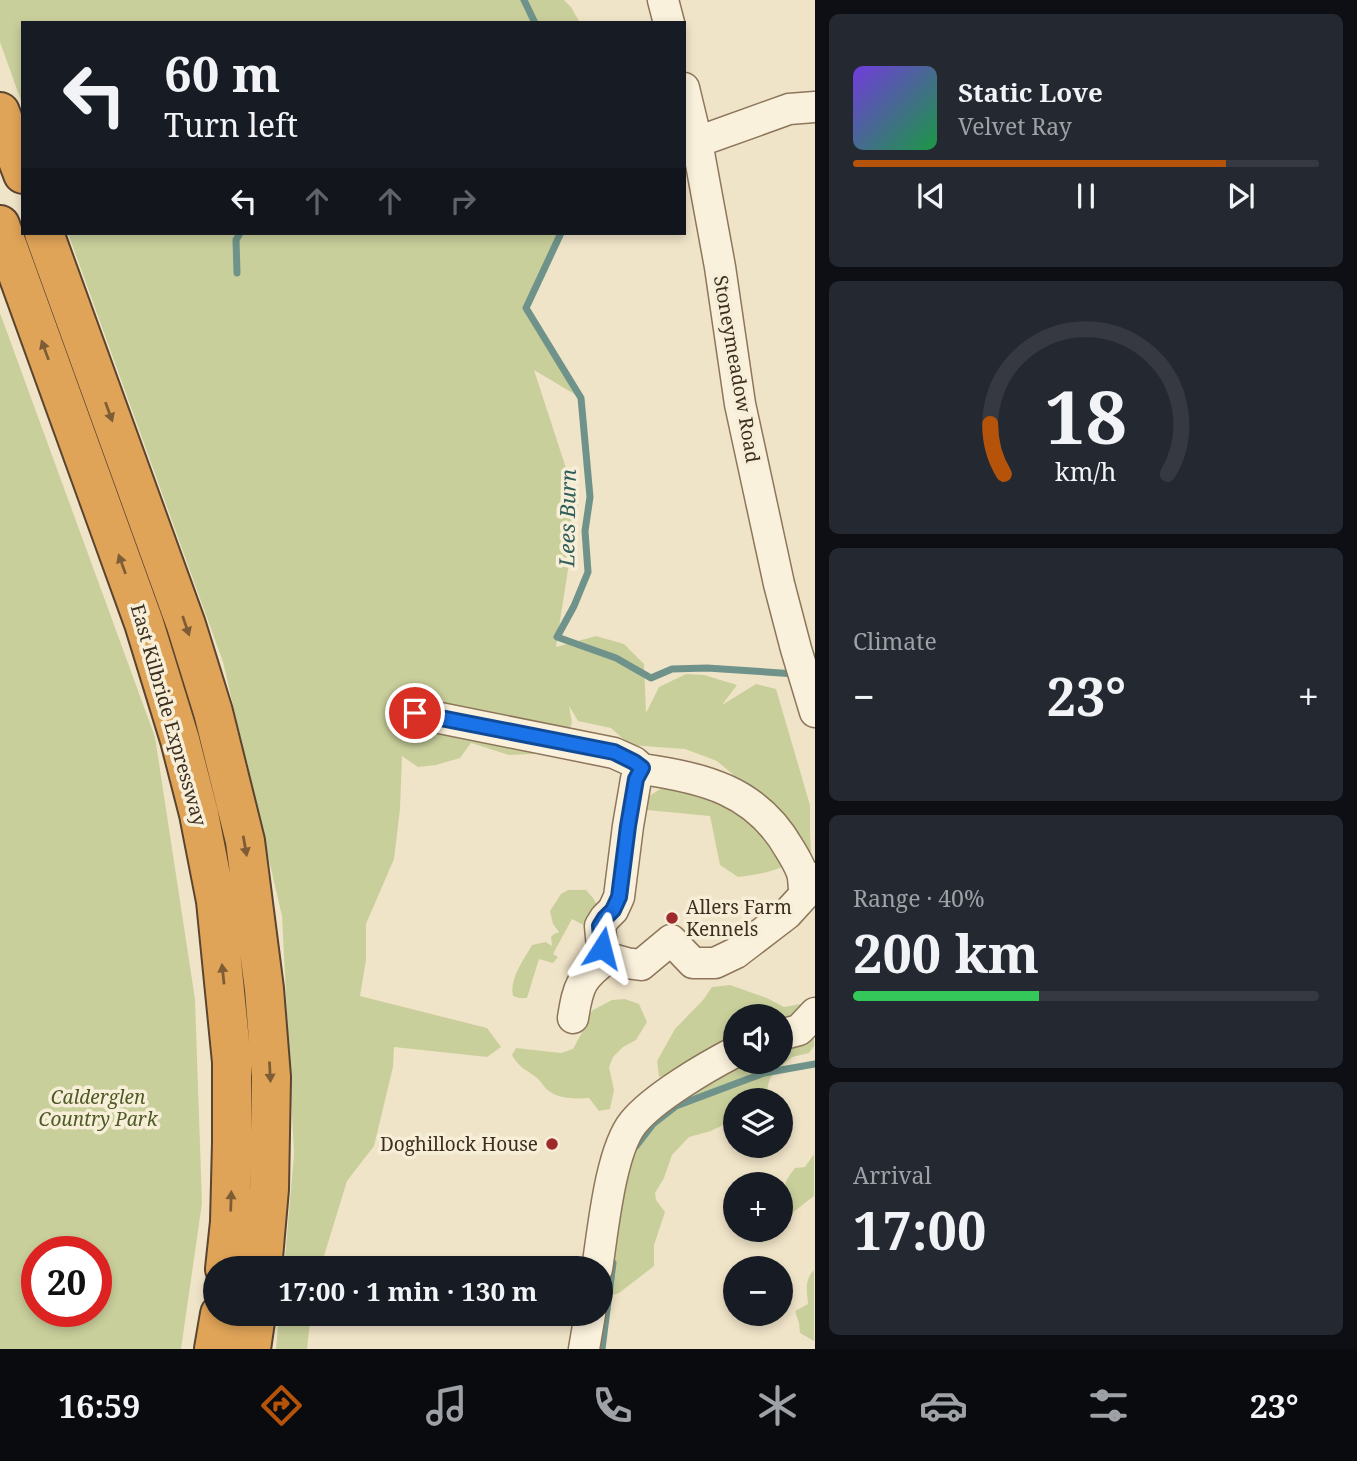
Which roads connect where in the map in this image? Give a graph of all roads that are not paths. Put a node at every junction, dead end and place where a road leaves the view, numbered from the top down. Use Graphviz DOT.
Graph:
graph roads {
  1 [pos="663,0"];
  2 [pos="668,21"];
  3 [pos="686,96"];
  4 [pos="814,107"];
  5 [pos="0,112"];
  6 [pos="697,142"];
  7 [pos="21,169"];
  8 [pos="0,225"];
  9 [pos="45,235"];
  10 [pos="814,712"];
  11 [pos="415,713"];
  12 [pos="642,768"];
  13 [pos="810,890"];
  14 [pos="608,958"];
  15 [pos="814,1013"];
  16 [pos="573,1018"];
  17 [pos="793,1032"];
  18 [pos="723,1059"];
  19 [pos="226,1256"];
  20 [pos="263,1256"];
  21 [pos="599,1256"];
  22 [pos="218,1326"];
  23 [pos="254,1326"];
  24 [pos="588,1326"];
  25 [pos="214,1349"];
  26 [pos="251,1349"];
  27 [pos="584,1349"];
  1 -- 2 [label="street"];
  3 -- 6 [label="street, Stoneymeadow Road"];
  4 -- 6 [label="street"];
  5 -- 7 [label="highway"];
  6 -- 10 [label="street, Stoneymeadow Road"];
  19 -- 8 [label="highway, East Kilbride Expressway, one-way"];
  9 -- 20 [label="highway, East Kilbride Expressway, one-way"];
  11 -- 12 [label="street"];
  12 -- 13 [label="street"];
  12 -- 14 [label="street"];
  13 -- 14 [label="street"];
  14 -- 16 [label="street"];
  15 -- 17 [label="street"];
  18 -- 21 [label="street"];
  22 -- 25 [label="highway"];
  23 -- 26 [label="highway"];
  24 -- 27 [label="street"];
}
